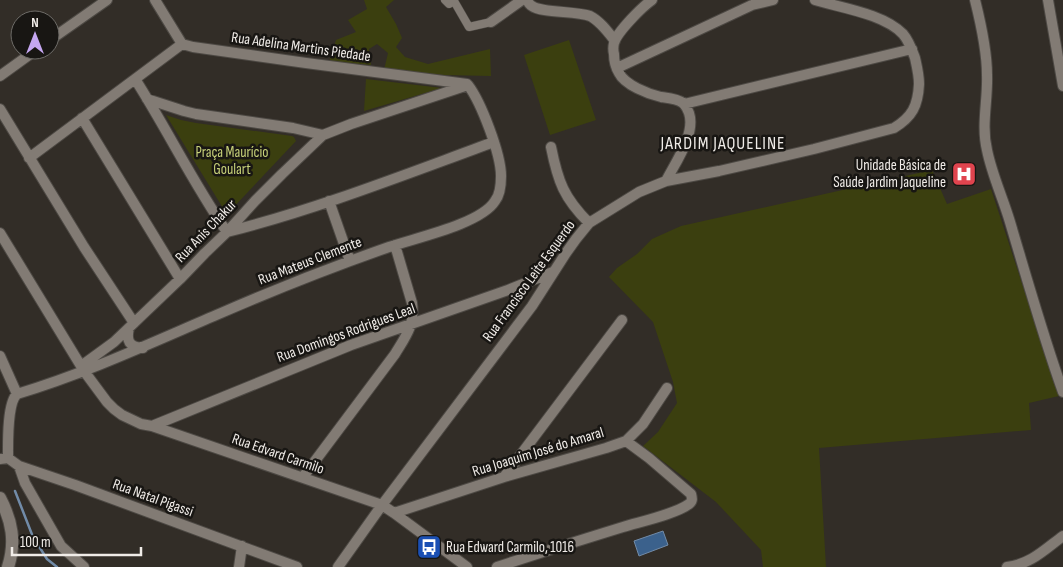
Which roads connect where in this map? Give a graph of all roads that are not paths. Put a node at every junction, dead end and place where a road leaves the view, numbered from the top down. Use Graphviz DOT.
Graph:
graph roads {
  1 [pos="108,0"];
  2 [pos="155,0"];
  3 [pos="446,0"];
  4 [pos="522,0"];
  5 [pos="527,0"];
  6 [pos="652,0"];
  7 [pos="774,0"];
  8 [pos="815,0"];
  9 [pos="975,0"];
  10 [pos="1048,0"];
  11 [pos="851,5"];
  12 [pos="491,22"];
  13 [pos="60,33"];
  14 [pos="615,41"];
  15 [pos="182,44"];
  16 [pos="1060,44"];
  17 [pos="912,49"];
  18 [pos="22,60"];
  19 [pos="617,68"];
  20 [pos="0,76"];
  21 [pos="135,79"];
  22 [pos="468,85"];
  23 [pos="1063,86"];
  24 [pos="147,99"];
  25 [pos="684,104"];
  26 [pos="0,110"];
  27 [pos="82,118"];
  28 [pos="323,135"];
  29 [pos="494,142"];
  30 [pos="550,147"];
  31 [pos="29,158"];
  32 [pos="666,181"];
  33 [pos="329,201"];
  34 [pos="589,224"];
  35 [pos="227,232"];
  36 [pos="0,233"];
  37 [pos="395,245"];
  38 [pos="350,261"];
  39 [pos="553,272"];
  40 [pos="180,280"];
  41 [pos="622,320"];
  42 [pos="412,324"];
  43 [pos="131,326"];
  44 [pos="143,348"];
  45 [pos="0,356"];
  46 [pos="82,368"];
  47 [pos="667,388"];
  48 [pos="1063,392"];
  49 [pos="17,394"];
  50 [pos="152,426"];
  51 [pos="626,440"];
  52 [pos="4,459"];
  53 [pos="18,466"];
  54 [pos="303,477"];
  55 [pos="504,477"];
  56 [pos="0,498"];
  57 [pos="382,506"];
  58 [pos="394,513"];
  59 [pos="1063,536"];
  60 [pos="242,546"];
  61 [pos="1027,564"];
  62 [pos="8,567"];
  63 [pos="84,567"];
  64 [pos="240,567"];
  65 [pos="297,567"];
  66 [pos="338,567"];
  67 [pos="467,567"];
  68 [pos="498,567"];
  69 [pos="1006,567"];
  1 -- 13 [label="street"];
  2 -- 15 [label="street"];
  3 -- 12 [label="street"];
  4 -- 12 [label="street"];
  5 -- 14 [label="street"];
  6 -- 14 [label="street"];
  7 -- 19 [label="street"];
  8 -- 11 [label="street"];
  9 -- 48 [label="street"];
  10 -- 16 [label="street"];
  11 -- 17 [label="street"];
  14 -- 19 [label="street"];
  15 -- 21 [label="street"];
  15 -- 22 [label="street, Rua Adelina Martins Piedade"];
  16 -- 23 [label="street"];
  17 -- 25 [label="street"];
  17 -- 32 [label="street, Rua Francisco Leite Esquerdo"];
  18 -- 20 [label="street"];
  19 -- 25 [label="street"];
  21 -- 24 [label="street"];
  21 -- 27 [label="street"];
  22 -- 28 [label="street, Rua Anis Chakur"];
  22 -- 29 [label="street, Rua Mateus Clemente"];
  24 -- 28 [label="street"];
  24 -- 35 [label="street"];
  25 -- 32 [label="street"];
  26 -- 31 [label="street"];
  27 -- 31 [label="street"];
  27 -- 40 [label="street"];
  28 -- 35 [label="street, Rua Anis Chakur"];
  29 -- 33 [label="street"];
  29 -- 37 [label="street, Rua Mateus Clemente"];
  30 -- 34 [label="street"];
  31 -- 43 [label="street"];
  32 -- 34 [label="street, Rua Francisco Leite Esquerdo"];
  33 -- 35 [label="street"];
  33 -- 38 [label="street"];
  34 -- 39 [label="street, Rua Francisco Leite Esquerdo"];
  35 -- 40 [label="street, Rua Anis Chakur"];
  36 -- 46 [label="street, Rua Edvard Carmilo"];
  37 -- 38 [label="street, Rua Mateus Clemente"];
  37 -- 42 [label="street"];
  38 -- 44 [label="street, Rua Mateus Clemente"];
  39 -- 42 [label="street, Rua Domingos Rodrigues Leal"];
  39 -- 57 [label="street, Rua Francisco Leite Esquerdo"];
  40 -- 43 [label="street, Rua Anis Chakur"];
  41 -- 55 [label="street"];
  42 -- 50 [label="street, Rua Domingos Rodrigues Leal"];
  42 -- 54 [label="street"];
  43 -- 44 [label="street"];
  43 -- 46 [label="street, Rua Anis Chakur"];
  44 -- 46 [label="street, Rua Mateus Clemente"];
  45 -- 49 [label="street"];
  46 -- 49 [label="street, Rua Mateus Clemente"];
  46 -- 50 [label="street, Rua Edvard Carmilo"];
  47 -- 51 [label="street, Rua Joaquim José do Amaral"];
  49 -- 52 [label="street"];
  50 -- 54 [label="street, Rua Edvard Carmilo"];
  51 -- 55 [label="street, Rua Joaquim José do Amaral"];
  51 -- 68 [label="street"];
  52 -- 53 [label="street, Rua Natal Pigassi"];
  53 -- 60 [label="street, Rua Natal Pigassi"];
  53 -- 63 [label="street"];
  54 -- 57 [label="street, Rua Edvard Carmilo"];
  55 -- 58 [label="street, Rua Joaquim José do Amaral"];
  56 -- 62 [label="street"];
  57 -- 58 [label="street, Rua Edvard Carmilo"];
  57 -- 66 [label="street, Rua Francisco Leite Esquerdo"];
  58 -- 67 [label="street, Rua Edvard Carmilo"];
  59 -- 61 [label="street"];
  60 -- 64 [label="street"];
  60 -- 65 [label="street, Rua Natal Pigassi"];
  61 -- 69 [label="street"];
}
